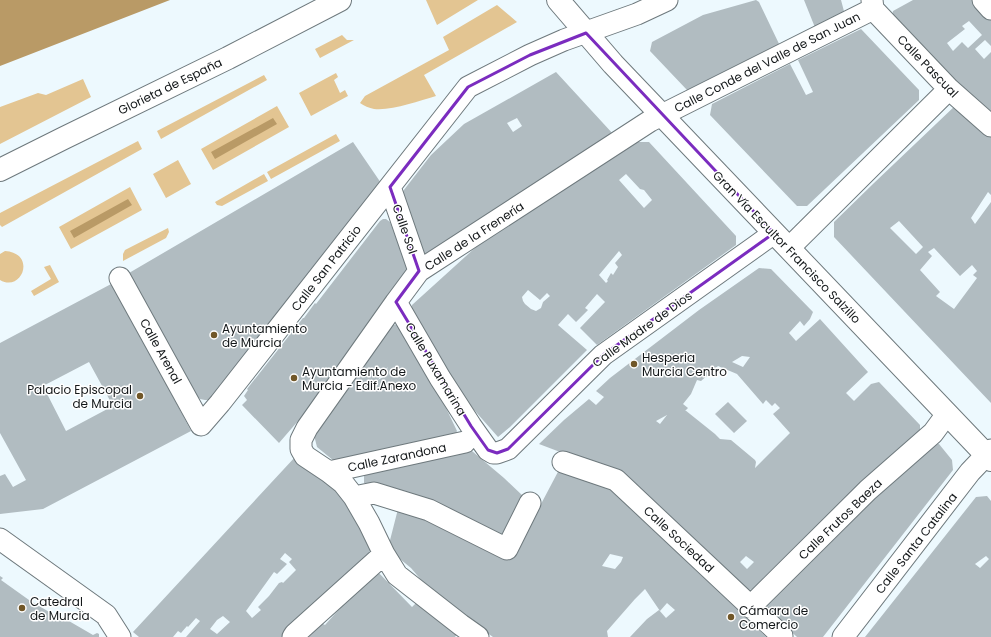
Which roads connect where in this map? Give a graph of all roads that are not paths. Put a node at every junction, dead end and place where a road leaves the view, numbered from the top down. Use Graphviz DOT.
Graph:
graph roads {
  1 [pos="340,0"];
  2 [pos="558,0"];
  3 [pos="580,0"];
  4 [pos="667,0"];
  5 [pos="983,0"];
  6 [pos="872,5"];
  7 [pos="991,10"];
  8 [pos="586,32"];
  9 [pos="949,89"];
  10 [pos="662,115"];
  11 [pos="991,126"];
  12 [pos="0,170"];
  13 [pos="390,186"];
  14 [pos="774,233"];
  15 [pos="789,248"];
  16 [pos="419,271"];
  17 [pos="120,278"];
  18 [pos="396,302"];
  19 [pos="947,414"];
  20 [pos="201,424"];
  21 [pos="471,438"];
  22 [pos="990,455"];
  23 [pos="563,462"];
  24 [pos="328,472"];
  25 [pos="354,497"];
  26 [pos="530,503"];
  27 [pos="0,539"];
  28 [pos="384,554"];
  29 [pos="750,607"];
  30 [pos="782,636"];
  31 [pos="120,637"];
  32 [pos="293,637"];
  33 [pos="478,637"];
  34 [pos="843,637"];
  1 -- 12 [label="main road, Glorieta de España"];
  2 -- 8 [label="main road, Gran Vía Escultor Francisco Salzillo"];
  3 -- 8 [label="main road"];
  4 -- 8 [label="street, Calle San Patricio"];
  5 -- 7 [label="street"];
  6 -- 9 [label="street, Calle Pascual"];
  6 -- 10 [label="street, Calle Conde del Valle de San Juan"];
  8 -- 10 [label="main road, Gran Vía Escultor Francisco Salzillo"];
  8 -- 13 [label="street, Calle San Patricio"];
  9 -- 11 [label="street, Calle Pascual"];
  9 -- 15 [label="street"];
  10 -- 14 [label="main road, Gran Vía Escultor Francisco Salzillo"];
  10 -- 16 [label="street, Calle de la Frenería"];
  13 -- 16 [label="street, Calle Sol"];
  13 -- 20 [label="street, Calle San Patricio"];
  14 -- 15 [label="main road, Gran Vía Escultor Francisco Salzillo"];
  14 -- 21 [label="street, Calle Madre de Dios"];
  15 -- 19 [label="main road, Gran Vía Escultor Francisco Salzillo"];
  16 -- 18 [label="street, Calle de la Frenería"];
  17 -- 20 [label="street, Calle Arenal"];
  18 -- 21 [label="street, Calle Puxamarina"];
  18 -- 24 [label="street, Calle de la Frenería"];
  19 -- 22 [label="main road, Gran Vía Escultor Francisco Salzillo"];
  19 -- 29 [label="street, Calle Frutos Baeza"];
  21 -- 24 [label="street, Calle Zarandona"];
  22 -- 34 [label="street, Calle Santa Catalina"];
  23 -- 29 [label="street, Calle Sociedad"];
  24 -- 25 [label="street"];
  25 -- 26 [label="street"];
  25 -- 28 [label="street"];
  27 -- 31 [label="street"];
  28 -- 32 [label="street"];
  28 -- 33 [label="street"];
  29 -- 30 [label="street, Calle Sociedad"];
}
